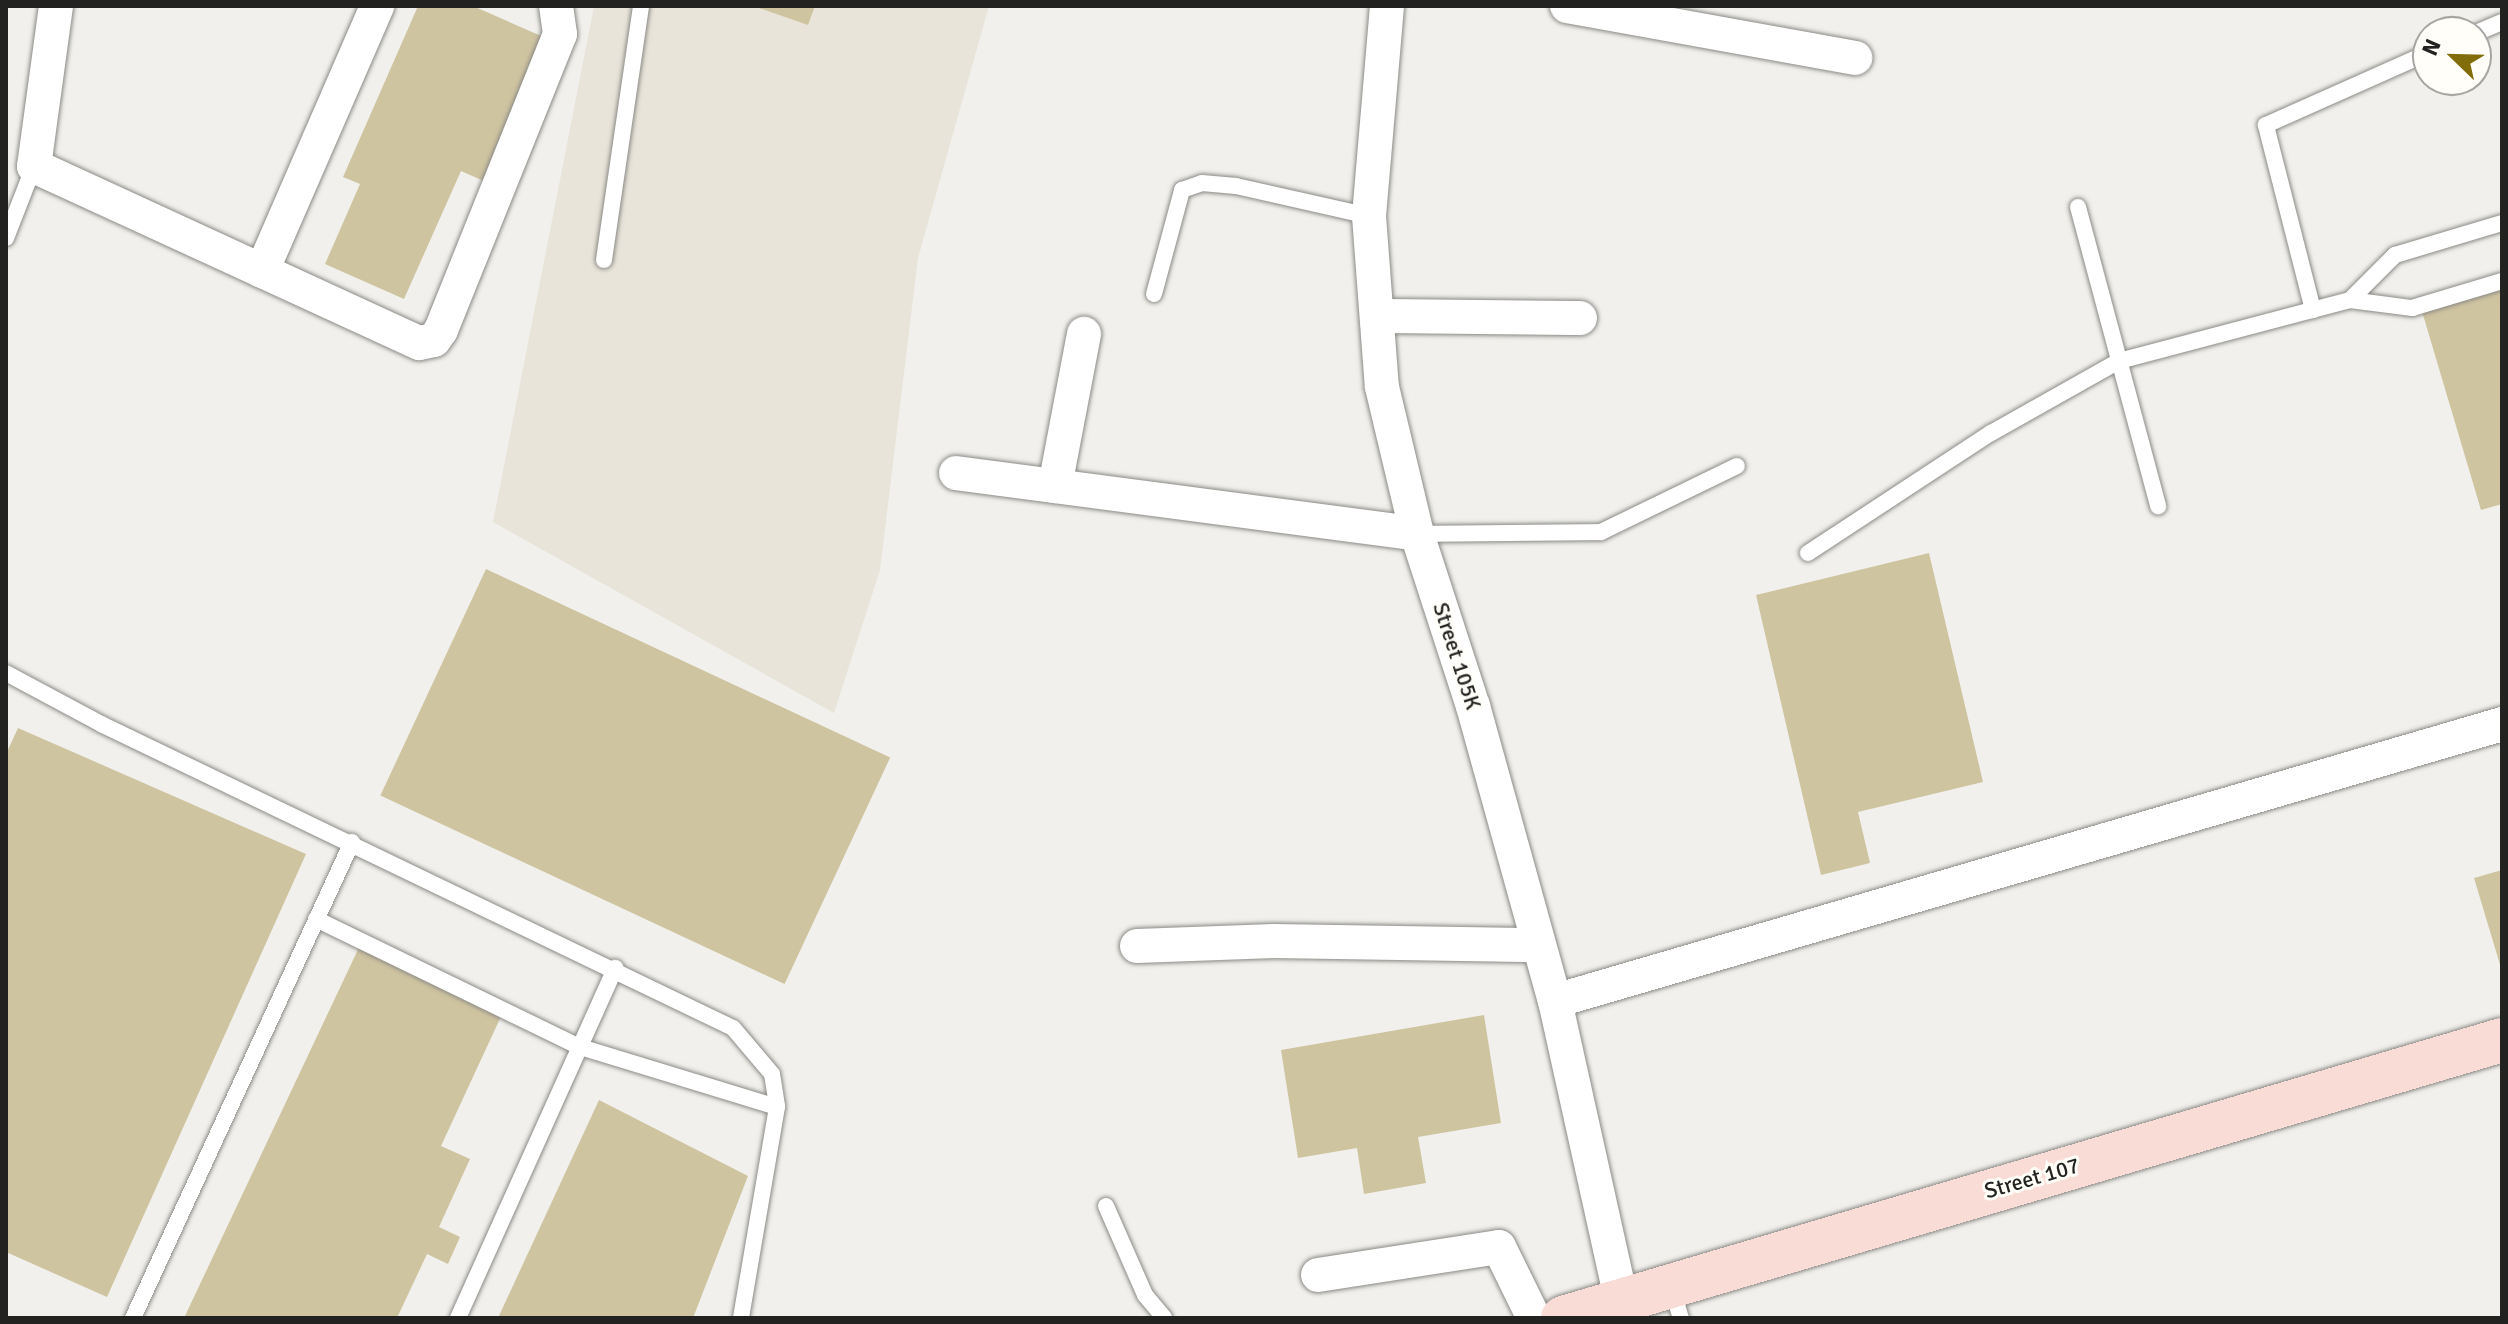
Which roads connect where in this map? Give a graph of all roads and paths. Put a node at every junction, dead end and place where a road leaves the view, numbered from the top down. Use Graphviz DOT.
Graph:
graph roads {
  1 [pos="56,6"];
  2 [pos="377,6"];
  3 [pos="556,6"];
  4 [pos="641,6"];
  5 [pos="1387,6"];
  6 [pos="1567,6"];
  7 [pos="1855,58"];
  8 [pos="2412,60"];
  9 [pos="34,166"];
  10 [pos="2078,207"];
  11 [pos="1369,216"];
  12 [pos="2502,223"];
  13 [pos="6,238"];
  14 [pos="604,260"];
  15 [pos="262,271"];
  16 [pos="2502,281"];
  17 [pos="1154,294"];
  18 [pos="2350,300"];
  19 [pos="2313,310"];
  20 [pos="1378,316"];
  21 [pos="1580,318"];
  22 [pos="1084,334"];
  23 [pos="2119,361"];
  24 [pos="1737,466"];
  25 [pos="956,473"];
  26 [pos="1055,486"];
  27 [pos="2158,506"];
  28 [pos="1417,534"];
  29 [pos="1808,553"];
  30 [pos="6,673"];
  31 [pos="2502,724"];
  32 [pos="352,842"];
  33 [pos="316,919"];
  34 [pos="1539,945"];
  35 [pos="1137,946"];
  36 [pos="615,968"];
  37 [pos="1555,1001"];
  38 [pos="2502,1040"];
  39 [pos="577,1046"];
  40 [pos="777,1107"];
  41 [pos="1106,1206"];
  42 [pos="1318,1275"];
  43 [pos="1621,1298"];
  44 [pos="1676,1301"];
  45 [pos="133,1318"];
  46 [pos="458,1318"];
  47 [pos="741,1318"];
  48 [pos="1164,1318"];
  49 [pos="1534,1318"];
  50 [pos="1563,1318"];
  1 -- 9 [label="street"];
  2 -- 15 [label="street"];
  3 -- 15 [label="street"];
  4 -- 14 [label="lane"];
  5 -- 11 [label="street, Street 105K"];
  6 -- 7 [label="street"];
  8 -- 19 [label="lane"];
  9 -- 13 [label="lane"];
  9 -- 15 [label="street"];
  10 -- 23 [label="lane"];
  11 -- 17 [label="lane"];
  11 -- 20 [label="street, Street 105K"];
  12 -- 18 [label="lane"];
  16 -- 18 [label="lane"];
  18 -- 19 [label="lane"];
  19 -- 23 [label="lane"];
  20 -- 21 [label="street"];
  20 -- 28 [label="street, Street 105K"];
  22 -- 26 [label="street"];
  23 -- 27 [label="lane"];
  23 -- 29 [label="lane"];
  24 -- 28 [label="lane"];
  25 -- 26 [label="street"];
  26 -- 28 [label="street"];
  28 -- 34 [label="street, Street 105K"];
  30 -- 32 [label="lane"];
  31 -- 37 [label="street"];
  32 -- 33 [label="lane"];
  32 -- 36 [label="lane"];
  33 -- 39 [label="lane"];
  33 -- 45 [label="lane"];
  34 -- 35 [label="street"];
  34 -- 37 [label="street, Street 105K"];
  36 -- 39 [label="lane"];
  36 -- 40 [label="lane"];
  37 -- 43 [label="street, Street 105K"];
  38 -- 44 [label="street, Street 107"];
  39 -- 40 [label="lane"];
  39 -- 46 [label="lane"];
  40 -- 47 [label="lane"];
  41 -- 48 [label="lane"];
  42 -- 49 [label="street"];
  43 -- 44 [label="street, Street 107"];
  43 -- 50 [label="street, Street 107"];
}
